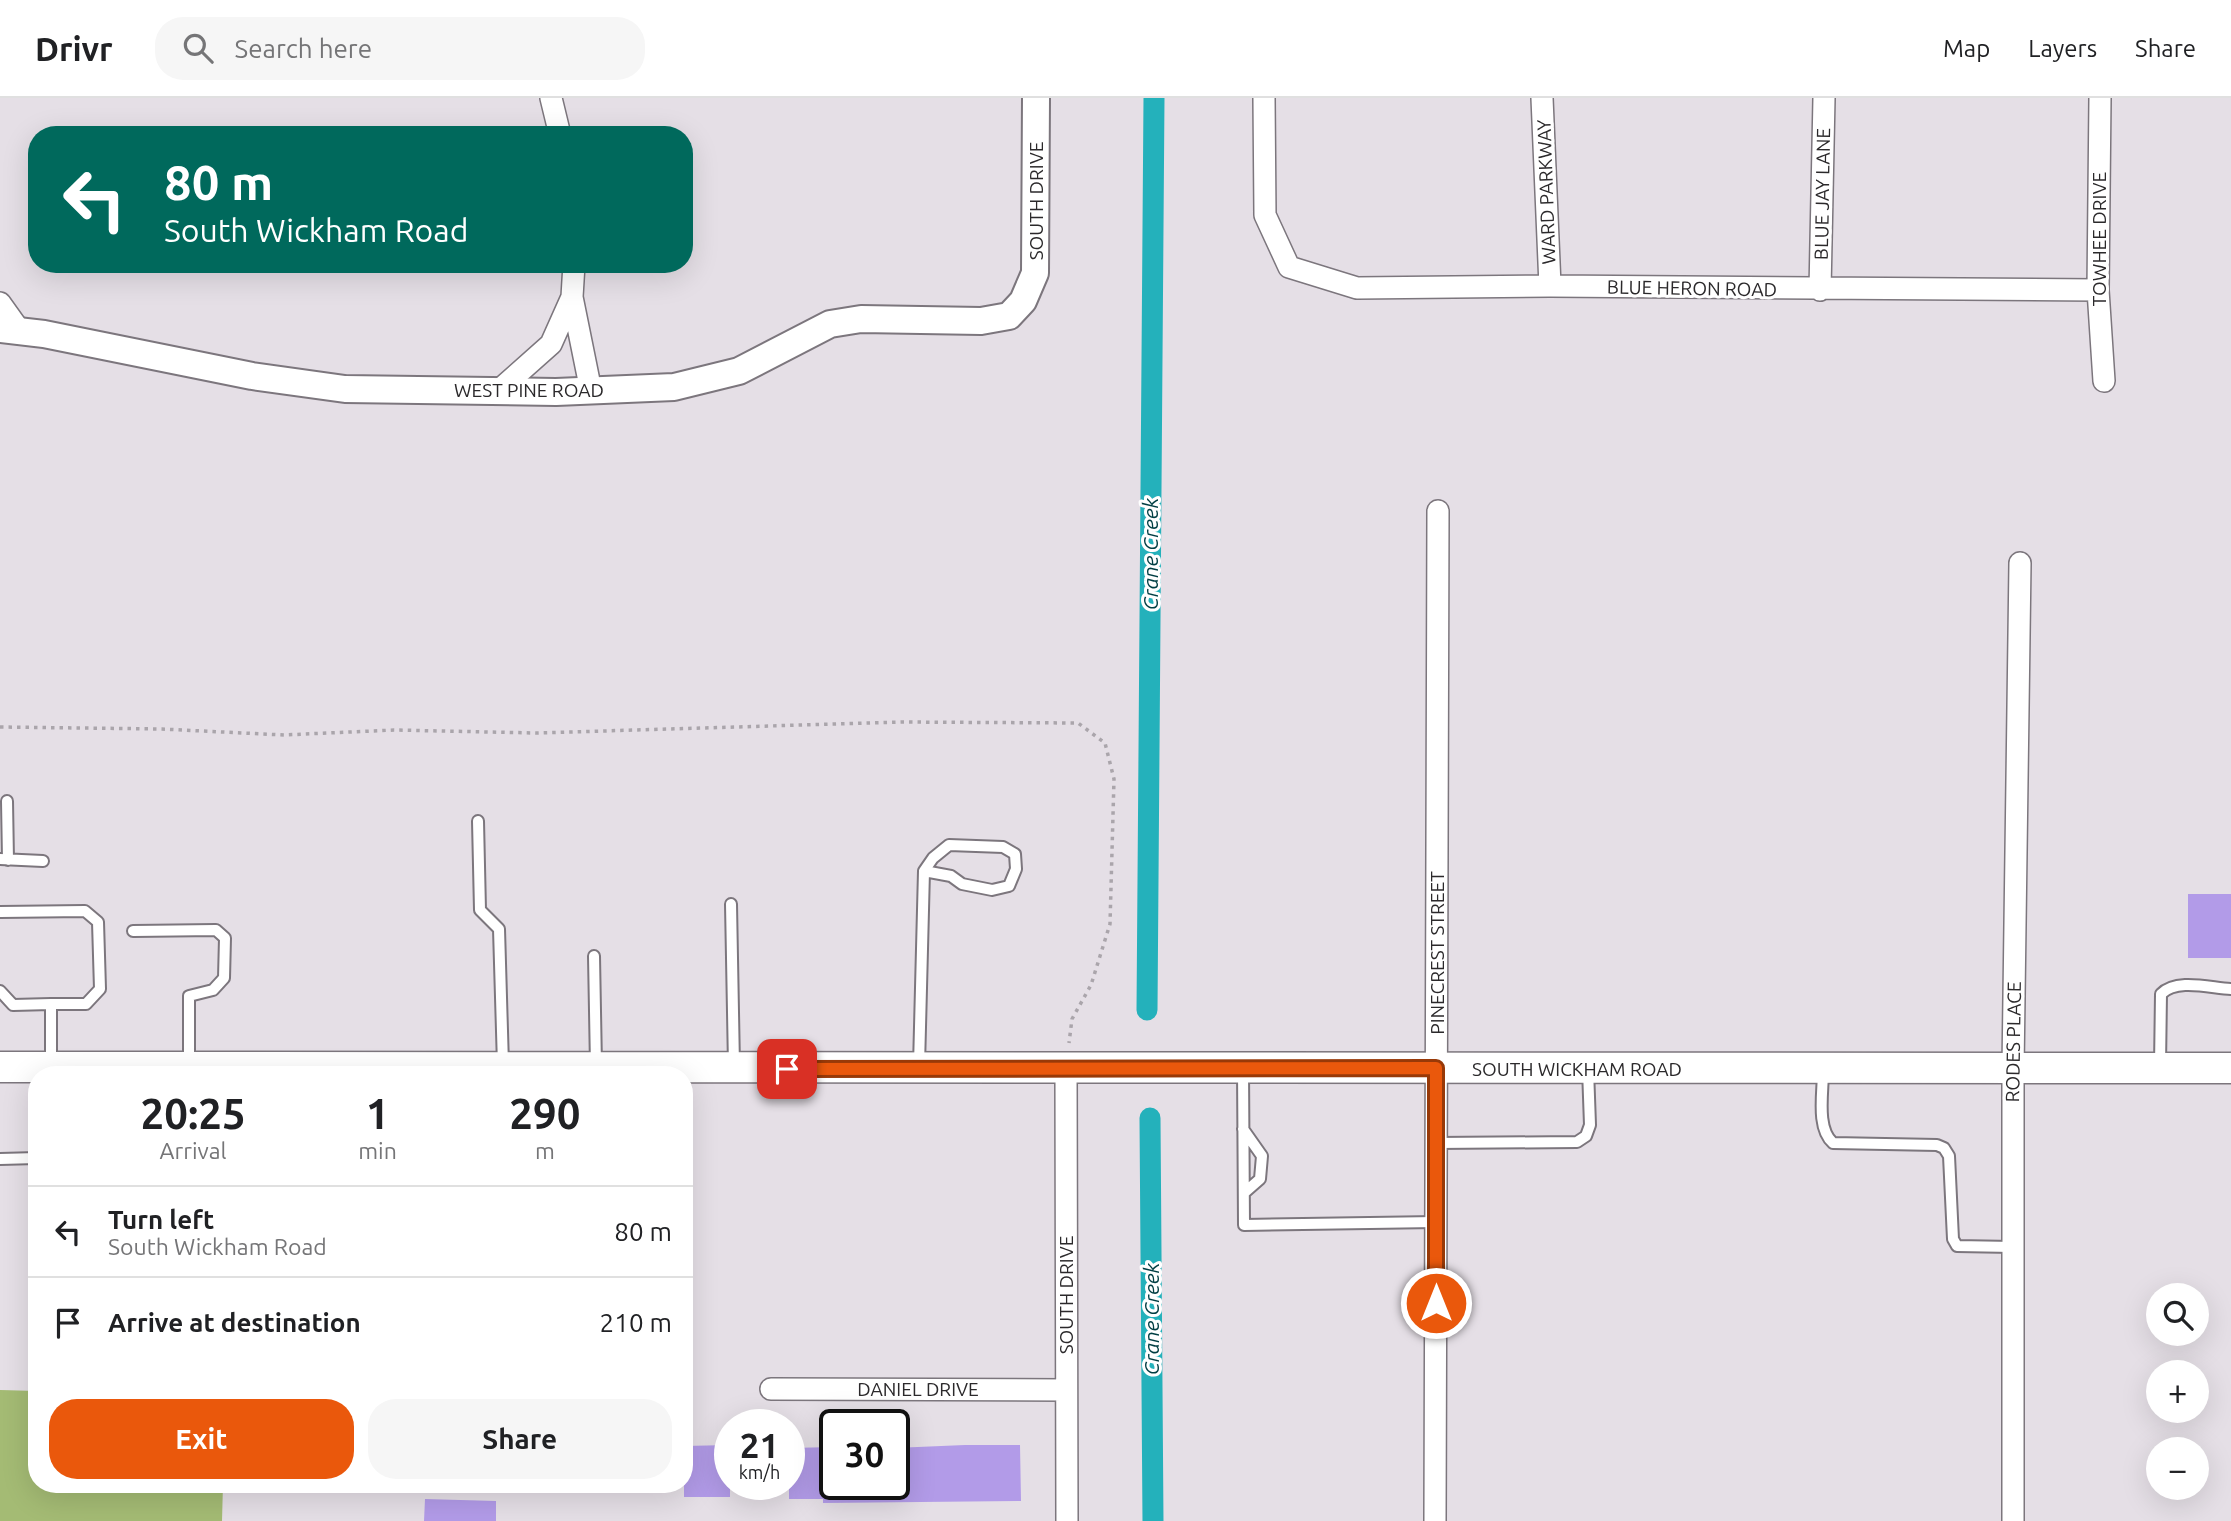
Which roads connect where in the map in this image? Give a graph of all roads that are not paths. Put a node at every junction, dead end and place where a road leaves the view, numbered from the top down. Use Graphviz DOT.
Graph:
graph roads {
  1 [pos="551,98"];
  2 [pos="1036,98"];
  3 [pos="1264,98"];
  4 [pos="1542,98"];
  5 [pos="1824,98"];
  6 [pos="2100,98"];
  7 [pos="558,126"];
  8 [pos="573,273"];
  9 [pos="1550,286"];
  10 [pos="1820,290"];
  11 [pos="2098,290"];
  12 [pos="572,297"];
  13 [pos="1023,301"];
  14 [pos="0,303"];
  15 [pos="10,330"];
  16 [pos="2104,381"];
  17 [pos="591,391"];
  18 [pos="496,392"];
  19 [pos="1438,511"];
  20 [pos="2020,564"];
  21 [pos="7,802"];
  22 [pos="478,821"];
  23 [pos="4,860"];
  24 [pos="43,861"];
  25 [pos="924,871"];
  26 [pos="731,904"];
  27 [pos="0,912"];
  28 [pos="133,931"];
  29 [pos="594,956"];
  30 [pos="2231,989"];
  31 [pos="0,991"];
  32 [pos="51,1004"];
  33 [pos="64,1066"];
  34 [pos="189,1066"];
  35 [pos="503,1066"];
  36 [pos="596,1066"];
  37 [pos="0,1067"];
  38 [pos="28,1068"];
  39 [pos="1436,1068"];
  40 [pos="2160,1068"];
  41 [pos="2231,1068"];
  42 [pos="734,1069"];
  43 [pos="919,1069"];
  44 [pos="1066,1069"];
  45 [pos="1243,1069"];
  46 [pos="1588,1069"];
  47 [pos="1823,1069"];
  48 [pos="2013,1069"];
  49 [pos="693,1071"];
  50 [pos="1243,1129"];
  51 [pos="1436,1143"];
  52 [pos="28,1158"];
  53 [pos="0,1159"];
  54 [pos="1244,1193"];
  55 [pos="1436,1222"];
  56 [pos="2013,1247"];
  57 [pos="771,1389"];
  58 [pos="1066,1390"];
  59 [pos="1067,1521"];
  60 [pos="1435,1521"];
  61 [pos="2013,1521"];
  1 -- 7 [label="street"];
  2 -- 13 [label="street, SOUTH DRIVE"];
  3 -- 9 [label="street, BLUE HERON ROAD"];
  4 -- 9 [label="street, WARD PARKWAY"];
  5 -- 10 [label="street, BLUE JAY LANE"];
  6 -- 11 [label="street, TOWHEE DRIVE"];
  8 -- 12 [label="street"];
  9 -- 10 [label="street, BLUE HERON ROAD"];
  10 -- 11 [label="street, BLUE HERON ROAD"];
  11 -- 16 [label="street, TOWHEE DRIVE"];
  12 -- 17 [label="street"];
  12 -- 18 [label="street"];
  13 -- 17 [label="street, WEST PINE ROAD"];
  14 -- 15 [label="street, WEST PINE ROAD"];
  15 -- 18 [label="street, WEST PINE ROAD"];
  17 -- 18 [label="street, WEST PINE ROAD"];
  19 -- 39 [label="street, PINECREST STREET"];
  20 -- 48 [label="street, RODES PLACE"];
  21 -- 23 [label="lane"];
  22 -- 35 [label="lane"];
  23 -- 24 [label="lane"];
  25 -- 25 [label="lane"];
  25 -- 43 [label="lane"];
  26 -- 42 [label="lane"];
  27 -- 32 [label="lane"];
  28 -- 34 [label="lane"];
  29 -- 36 [label="lane"];
  30 -- 40 [label="lane"];
  31 -- 32 [label="lane"];
  32 -- 33 [label="lane"];
  37 -- 38 [label="main road, SOUTH WICKHAM ROAD"];
  39 -- 45 [label="main road, SOUTH WICKHAM ROAD"];
  39 -- 46 [label="main road, SOUTH WICKHAM ROAD"];
  39 -- 51 [label="street, PINECREST STREET"];
  40 -- 41 [label="main road, SOUTH WICKHAM ROAD"];
  40 -- 48 [label="main road, SOUTH WICKHAM ROAD"];
  42 -- 43 [label="main road, SOUTH WICKHAM ROAD"];
  42 -- 49 [label="main road, SOUTH WICKHAM ROAD"];
  43 -- 44 [label="main road, SOUTH WICKHAM ROAD"];
  44 -- 45 [label="main road, SOUTH WICKHAM ROAD"];
  44 -- 58 [label="street, SOUTH DRIVE"];
  45 -- 50 [label="lane"];
  46 -- 47 [label="main road, SOUTH WICKHAM ROAD"];
  46 -- 51 [label="lane"];
  47 -- 48 [label="main road, SOUTH WICKHAM ROAD"];
  47 -- 56 [label="lane"];
  48 -- 56 [label="street, RODES PLACE"];
  50 -- 54 [label="lane"];
  50 -- 54 [label="lane"];
  51 -- 55 [label="street, PINECREST STREET"];
  52 -- 53 [label="lane"];
  54 -- 55 [label="lane"];
  55 -- 60 [label="street, PINECREST STREET"];
  56 -- 61 [label="street, RODES PLACE"];
  57 -- 58 [label="street, DANIEL DRIVE"];
  58 -- 59 [label="street, SOUTH DRIVE"];
}
